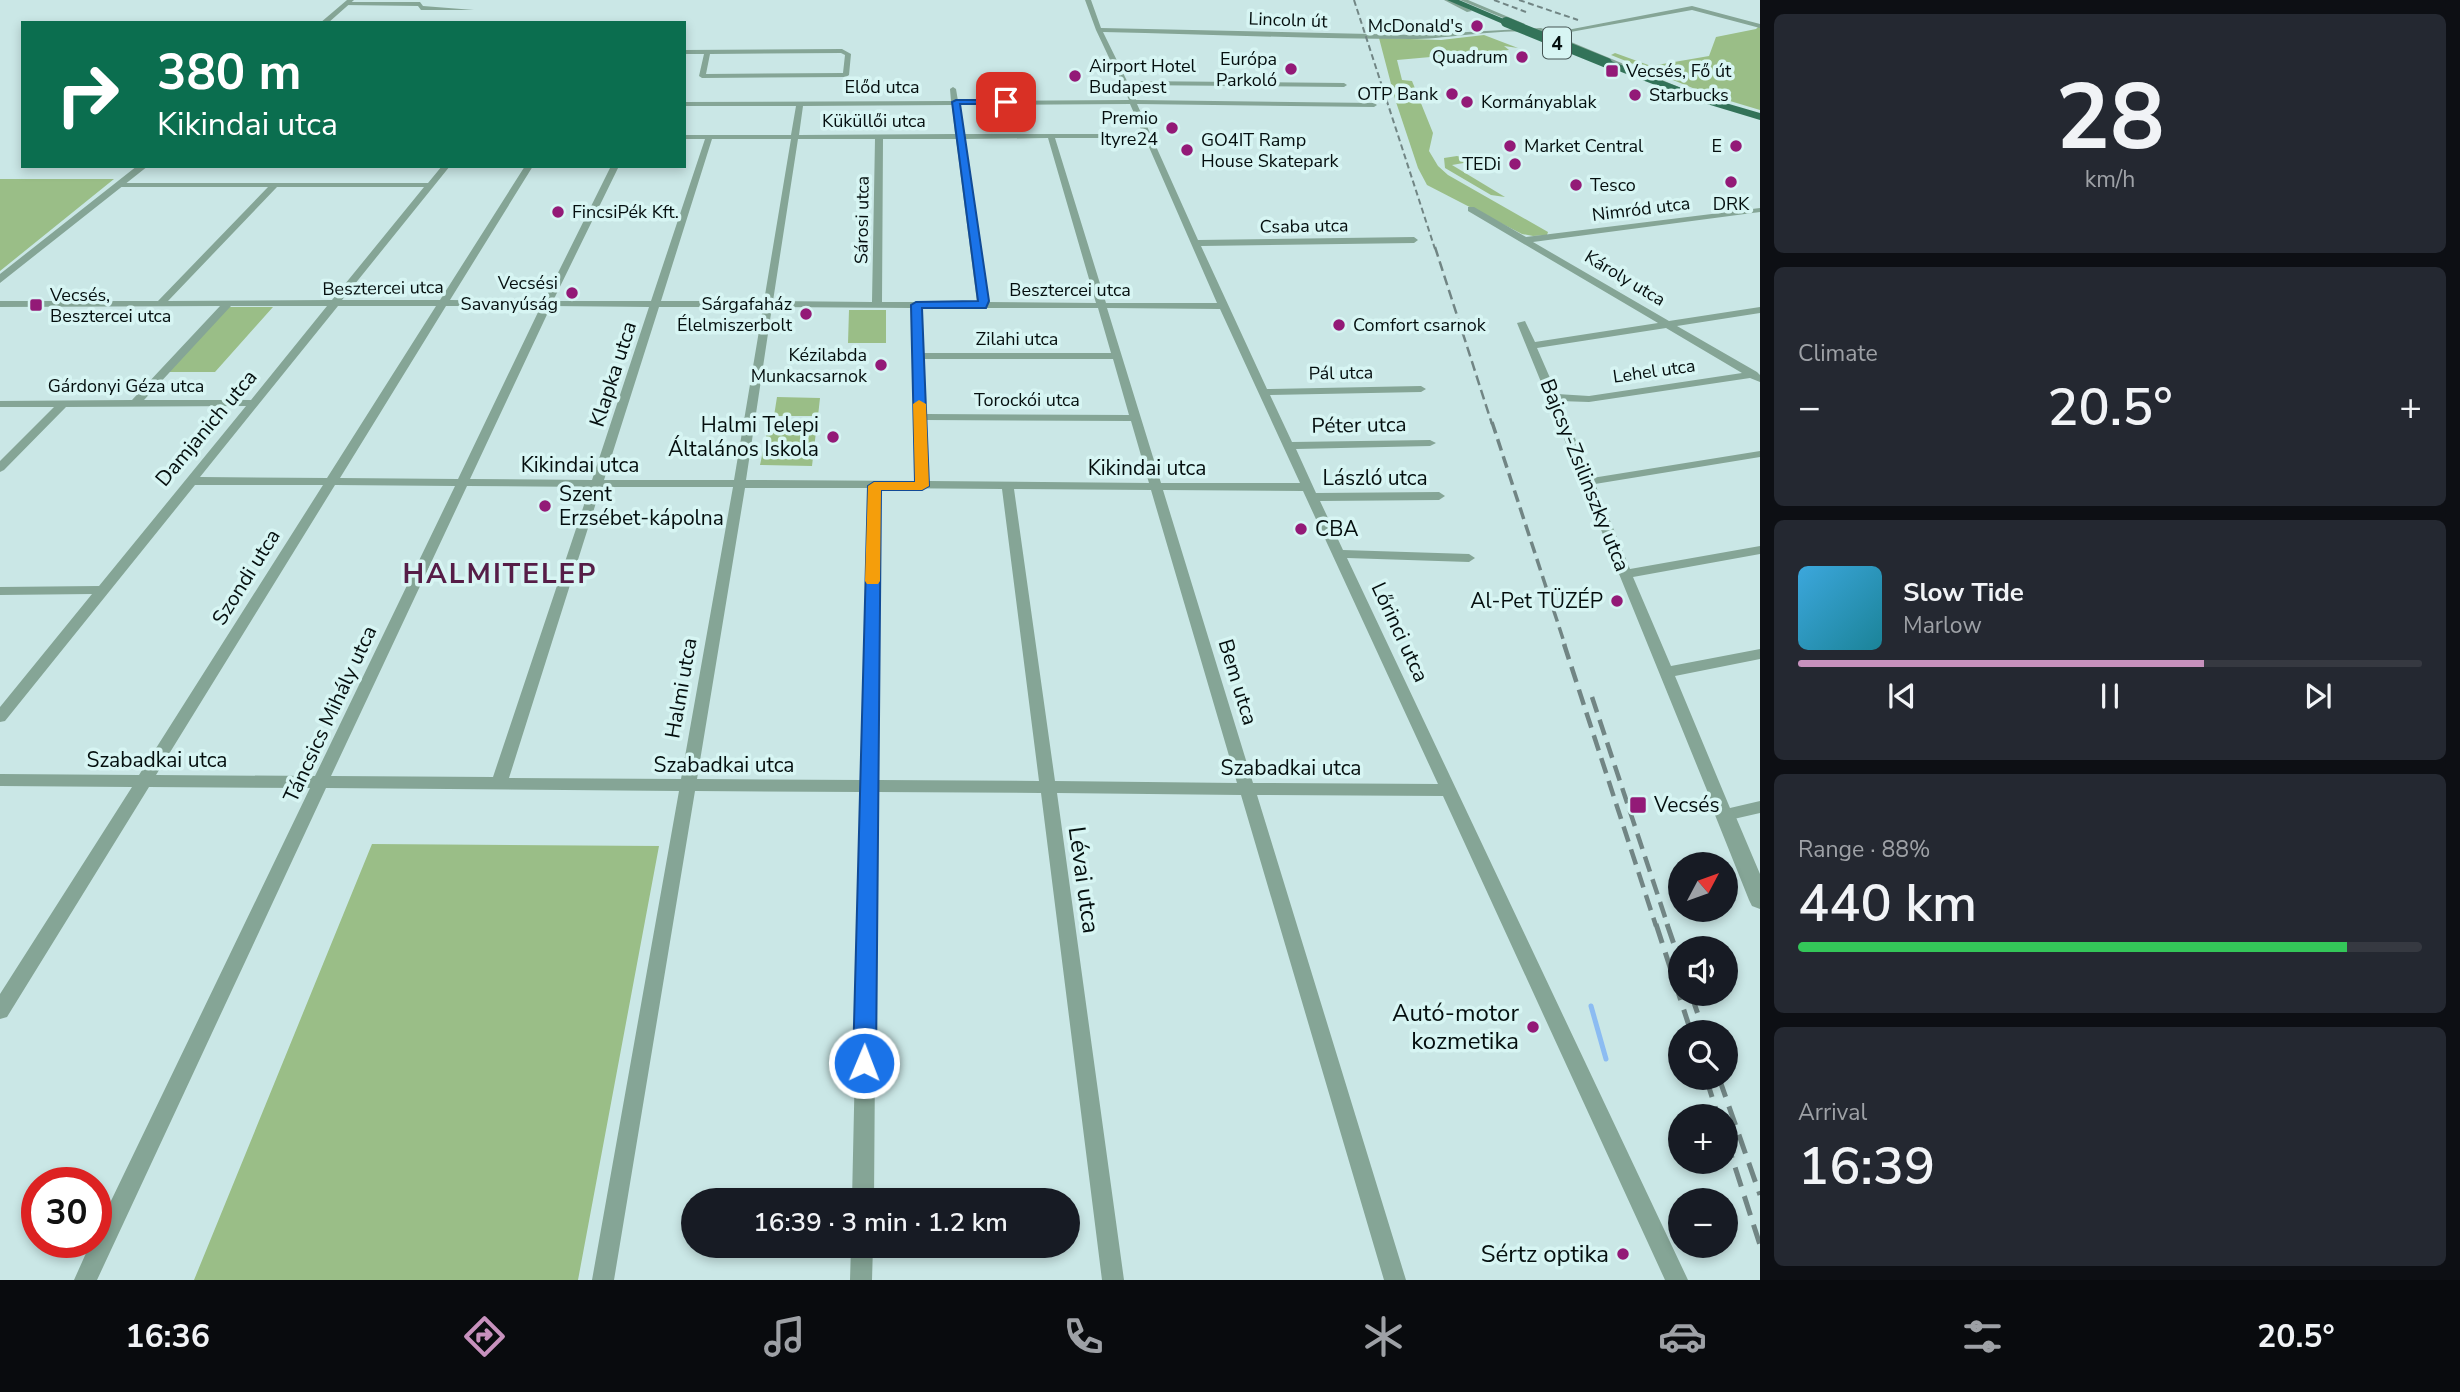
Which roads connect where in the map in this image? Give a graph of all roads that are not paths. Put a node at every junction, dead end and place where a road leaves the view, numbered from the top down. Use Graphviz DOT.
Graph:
graph roads {
  1 [pos="432,0"];
  2 [pos="1088,0"];
  3 [pos="1457,1"];
  4 [pos="349,2"];
  5 [pos="420,4"];
  6 [pos="471,9"];
  7 [pos="325,21"];
  8 [pos="1526,21"];
  9 [pos="1616,21"];
  10 [pos="1536,22"];
  11 [pos="1760,26"];
  12 [pos="1507,27"];
  13 [pos="1553,29"];
  14 [pos="1099,30"];
  15 [pos="1522,35"];
  16 [pos="1584,37"];
  17 [pos="1591,44"];
  18 [pos="686,51"];
  19 [pos="708,51"];
  20 [pos="1609,61"];
  21 [pos="1124,83"];
  22 [pos="1243,85"];
  23 [pos="1344,85"];
  24 [pos="1668,87"];
  25 [pos="953,89"];
  26 [pos="956,102"];
  27 [pos="1131,102"];
  28 [pos="800,103"];
  29 [pos="686,104"];
  30 [pos="1374,105"];
  31 [pos="1259,107"];
  32 [pos="1760,116"];
  33 [pos="709,136"];
  34 [pos="795,136"];
  35 [pos="879,136"];
  36 [pos="960,136"];
  37 [pos="1051,136"];
  38 [pos="1147,136"];
  39 [pos="686,137"];
  40 [pos="141,168"];
  41 [pos="444,168"];
  42 [pos="528,168"];
  43 [pos="614,168"];
  44 [pos="119,185"];
  45 [pos="275,185"];
  46 [pos="431,185"];
  47 [pos="1471,209"];
  48 [pos="1760,210"];
  49 [pos="1414,240"];
  50 [pos="1526,240"];
  51 [pos="1195,243"];
  52 [pos="0,279"];
  53 [pos="442,303"];
  54 [pos="0,304"];
  55 [pos="335,304"];
  56 [pos="547,304"];
  57 [pos="656,304"];
  58 [pos="159,305"];
  59 [pos="227,305"];
  60 [pos="767,305"];
  61 [pos="877,305"];
  62 [pos="916,305"];
  63 [pos="982,305"];
  64 [pos="1101,306"];
  65 [pos="1223,306"];
  66 [pos="1760,310"];
  67 [pos="1522,323"];
  68 [pos="1668,324"];
  69 [pos="1532,346"];
  70 [pos="918,356"];
  71 [pos="1116,356"];
  72 [pos="1757,376"];
  73 [pos="1421,389"];
  74 [pos="1262,391"];
  75 [pos="1553,397"];
  76 [pos="135,403"];
  77 [pos="0,404"];
  78 [pos="64,404"];
  79 [pos="253,404"];
  80 [pos="920,417"];
  81 [pos="1133,418"];
  82 [pos="1430,443"];
  83 [pos="1288,446"];
  84 [pos="1760,454"];
  85 [pos="0,468"];
  86 [pos="189,481"];
  87 [pos="1587,482"];
  88 [pos="329,483"];
  89 [pos="463,484"];
  90 [pos="597,484"];
  91 [pos="739,485"];
  92 [pos="874,486"];
  93 [pos="922,486"];
  94 [pos="1008,486"];
  95 [pos="1157,488"];
  96 [pos="1310,492"];
  97 [pos="1439,496"];
  98 [pos="1760,550"];
  99 [pos="1338,554"];
  100 [pos="1469,558"];
  101 [pos="1626,574"];
  102 [pos="101,590"];
  103 [pos="0,591"];
  104 [pos="1760,653"];
  105 [pos="1665,671"];
  106 [pos="0,717"];
  107 [pos="0,780"];
  108 [pos="143,781"];
  109 [pos="320,783"];
  110 [pos="499,784"];
  111 [pos="687,785"];
  112 [pos="869,787"];
  113 [pos="1047,788"];
  114 [pos="1246,789"];
  115 [pos="1449,790"];
  116 [pos="1760,807"];
  117 [pos="1725,816"];
  118 [pos="1760,900"];
  119 [pos="0,1011"];
  120 [pos="863,1188"];
  121 [pos="862,1258"];
  122 [pos="85,1280"];
  123 [pos="603,1280"];
  124 [pos="861,1280"];
  125 [pos="1113,1280"];
  126 [pos="1395,1280"];
  127 [pos="1677,1280"];
  1 -- 5 [label="street"];
  2 -- 14 [label="street, Lőrinci utca"];
  3 -- 12 [label="main road, 4"];
  4 -- 5 [label="street"];
  4 -- 7 [label="street"];
  5 -- 6 [label="street"];
  8 -- 12 [label="street"];
  9 -- 11 [label="street"];
  9 -- 13 [label="street"];
  9 -- 16 [label="street"];
  10 -- 13 [label="street"];
  12 -- 13 [label="street"];
  12 -- 14 [label="street, Lincoln út"];
  12 -- 15 [label="street"];
  12 -- 20 [label="main road, 4, bridge"];
  13 -- 15 [label="street"];
  13 -- 20 [label="street"];
  14 -- 21 [label="street, Lőrinci utca"];
  15 -- 24 [label="street"];
  17 -- 20 [label="street"];
  18 -- 19 [label="street"];
  19 -- 19 [label="street"];
  20 -- 24 [label="main road, 4"];
  20 -- 32 [label="main road, 4"];
  21 -- 22 [label="street"];
  21 -- 27 [label="street, Lőrinci utca"];
  22 -- 23 [label="street"];
  22 -- 31 [label="street"];
  24 -- 32 [label="main road, 4"];
  25 -- 26 [label="street"];
  26 -- 27 [label="street, Előd utca"];
  26 -- 28 [label="street, Előd utca"];
  26 -- 36 [label="street"];
  27 -- 31 [label="street, Előd utca"];
  27 -- 38 [label="street, Lőrinci utca"];
  28 -- 29 [label="street, Előd utca"];
  28 -- 34 [label="street, Halmi utca"];
  30 -- 31 [label="street, Előd utca"];
  33 -- 34 [label="street, Küküllői utca"];
  33 -- 39 [label="street, Küküllői utca"];
  33 -- 57 [label="street, Klapka utca"];
  34 -- 35 [label="street, Küküllői utca"];
  34 -- 60 [label="street, Halmi utca"];
  35 -- 36 [label="street, Küküllői utca"];
  35 -- 61 [label="street, Sárosi utca"];
  36 -- 37 [label="street, Küküllői utca"];
  36 -- 63 [label="street"];
  37 -- 38 [label="street, Küküllői utca"];
  37 -- 64 [label="street, Bem utca"];
  38 -- 51 [label="street, Lőrinci utca"];
  40 -- 44 [label="street"];
  41 -- 46 [label="street, Damjanich utca"];
  42 -- 53 [label="street, Szondi utca"];
  43 -- 56 [label="street, Táncsics Mihály utca"];
  44 -- 45 [label="street"];
  44 -- 52 [label="street"];
  45 -- 46 [label="street"];
  45 -- 58 [label="street"];
  46 -- 55 [label="street, Damjanich utca"];
  47 -- 50 [label="street, Károly utca"];
  48 -- 50 [label="street, Nimród utca"];
  49 -- 51 [label="street, Csaba utca"];
  50 -- 68 [label="street, Károly utca"];
  51 -- 65 [label="street, Lőrinci utca"];
  53 -- 55 [label="street, Besztercei utca"];
  53 -- 56 [label="street, Besztercei utca"];
  53 -- 88 [label="street, Szondi utca"];
  54 -- 58 [label="street, Besztercei utca"];
  55 -- 59 [label="street, Besztercei utca"];
  55 -- 79 [label="street, Damjanich utca"];
  56 -- 57 [label="street, Besztercei utca"];
  56 -- 89 [label="street, Táncsics Mihály utca"];
  57 -- 60 [label="street, Besztercei utca"];
  57 -- 90 [label="street, Klapka utca"];
  58 -- 59 [label="street, Besztercei utca"];
  59 -- 76 [label="street"];
  60 -- 61 [label="street, Besztercei utca"];
  60 -- 91 [label="street, Halmi utca"];
  61 -- 62 [label="street, Besztercei utca"];
  62 -- 63 [label="street, Besztercei utca"];
  62 -- 70 [label="street"];
  63 -- 64 [label="street, Besztercei utca"];
  64 -- 65 [label="street, Besztercei utca"];
  64 -- 71 [label="street, Bem utca"];
  65 -- 74 [label="street, Lőrinci utca"];
  66 -- 68 [label="street"];
  67 -- 69 [label="street, Bajcsy-Zsilinszky utca"];
  68 -- 69 [label="street"];
  68 -- 72 [label="street, Károly utca"];
  69 -- 75 [label="street, Bajcsy-Zsilinszky utca"];
  70 -- 71 [label="street, Zilahi utca"];
  70 -- 80 [label="street"];
  71 -- 81 [label="street, Bem utca"];
  72 -- 75 [label="street, Lehel utca"];
  73 -- 74 [label="street, Pál utca"];
  74 -- 83 [label="street, Lőrinci utca"];
  75 -- 87 [label="street, Bajcsy-Zsilinszky utca"];
  76 -- 78 [label="street, Gárdonyi Géza utca"];
  76 -- 79 [label="street, Gárdonyi Géza utca"];
  77 -- 78 [label="street, Gárdonyi Géza utca"];
  78 -- 85 [label="street"];
  79 -- 86 [label="street, Damjanich utca"];
  80 -- 81 [label="street, Torockói utca"];
  80 -- 93 [label="street"];
  81 -- 95 [label="street, Bem utca"];
  82 -- 83 [label="street, Péter utca"];
  83 -- 96 [label="street, Lőrinci utca"];
  84 -- 87 [label="street"];
  86 -- 88 [label="street, Kikindai utca"];
  86 -- 102 [label="street, Damjanich utca"];
  87 -- 101 [label="street, Bajcsy-Zsilinszky utca"];
  88 -- 89 [label="street, Kikindai utca"];
  88 -- 108 [label="street, Szondi utca"];
  89 -- 90 [label="street, Kikindai utca"];
  89 -- 109 [label="street, Táncsics Mihály utca"];
  90 -- 91 [label="street, Kikindai utca"];
  90 -- 110 [label="street, Klapka utca"];
  91 -- 92 [label="street, Kikindai utca"];
  91 -- 111 [label="street, Halmi utca"];
  92 -- 93 [label="street, Kikindai utca"];
  92 -- 112 [label="street"];
  93 -- 94 [label="street, Kikindai utca"];
  94 -- 95 [label="street, Kikindai utca"];
  94 -- 113 [label="street, Lévai utca"];
  95 -- 96 [label="street, Kikindai utca"];
  95 -- 114 [label="street, Bem utca"];
  96 -- 97 [label="street, László utca"];
  96 -- 99 [label="street, Lőrinci utca"];
  98 -- 101 [label="street"];
  99 -- 100 [label="street"];
  99 -- 115 [label="street, Lőrinci utca"];
  101 -- 105 [label="street, Bajcsy-Zsilinszky utca"];
  102 -- 103 [label="street"];
  102 -- 106 [label="street, Damjanich utca"];
  104 -- 105 [label="street"];
  105 -- 117 [label="street, Bajcsy-Zsilinszky utca"];
  107 -- 108 [label="street, Szabadkai utca"];
  108 -- 109 [label="street, Szabadkai utca"];
  108 -- 119 [label="street, Szondi utca"];
  109 -- 110 [label="street, Szabadkai utca"];
  109 -- 122 [label="street, Táncsics Mihály utca"];
  110 -- 111 [label="street, Szabadkai utca"];
  111 -- 112 [label="street, Szabadkai utca"];
  111 -- 123 [label="street, Halmi utca"];
  112 -- 113 [label="street, Szabadkai utca"];
  112 -- 120 [label="street"];
  113 -- 114 [label="street, Szabadkai utca"];
  113 -- 125 [label="street, Lévai utca"];
  114 -- 115 [label="street, Szabadkai utca"];
  114 -- 126 [label="street, Bem utca"];
  115 -- 127 [label="street, Lőrinci utca"];
  116 -- 117 [label="street"];
  117 -- 118 [label="street, Bajcsy-Zsilinszky utca"];
  121 -- 124 [label="street"];
}
